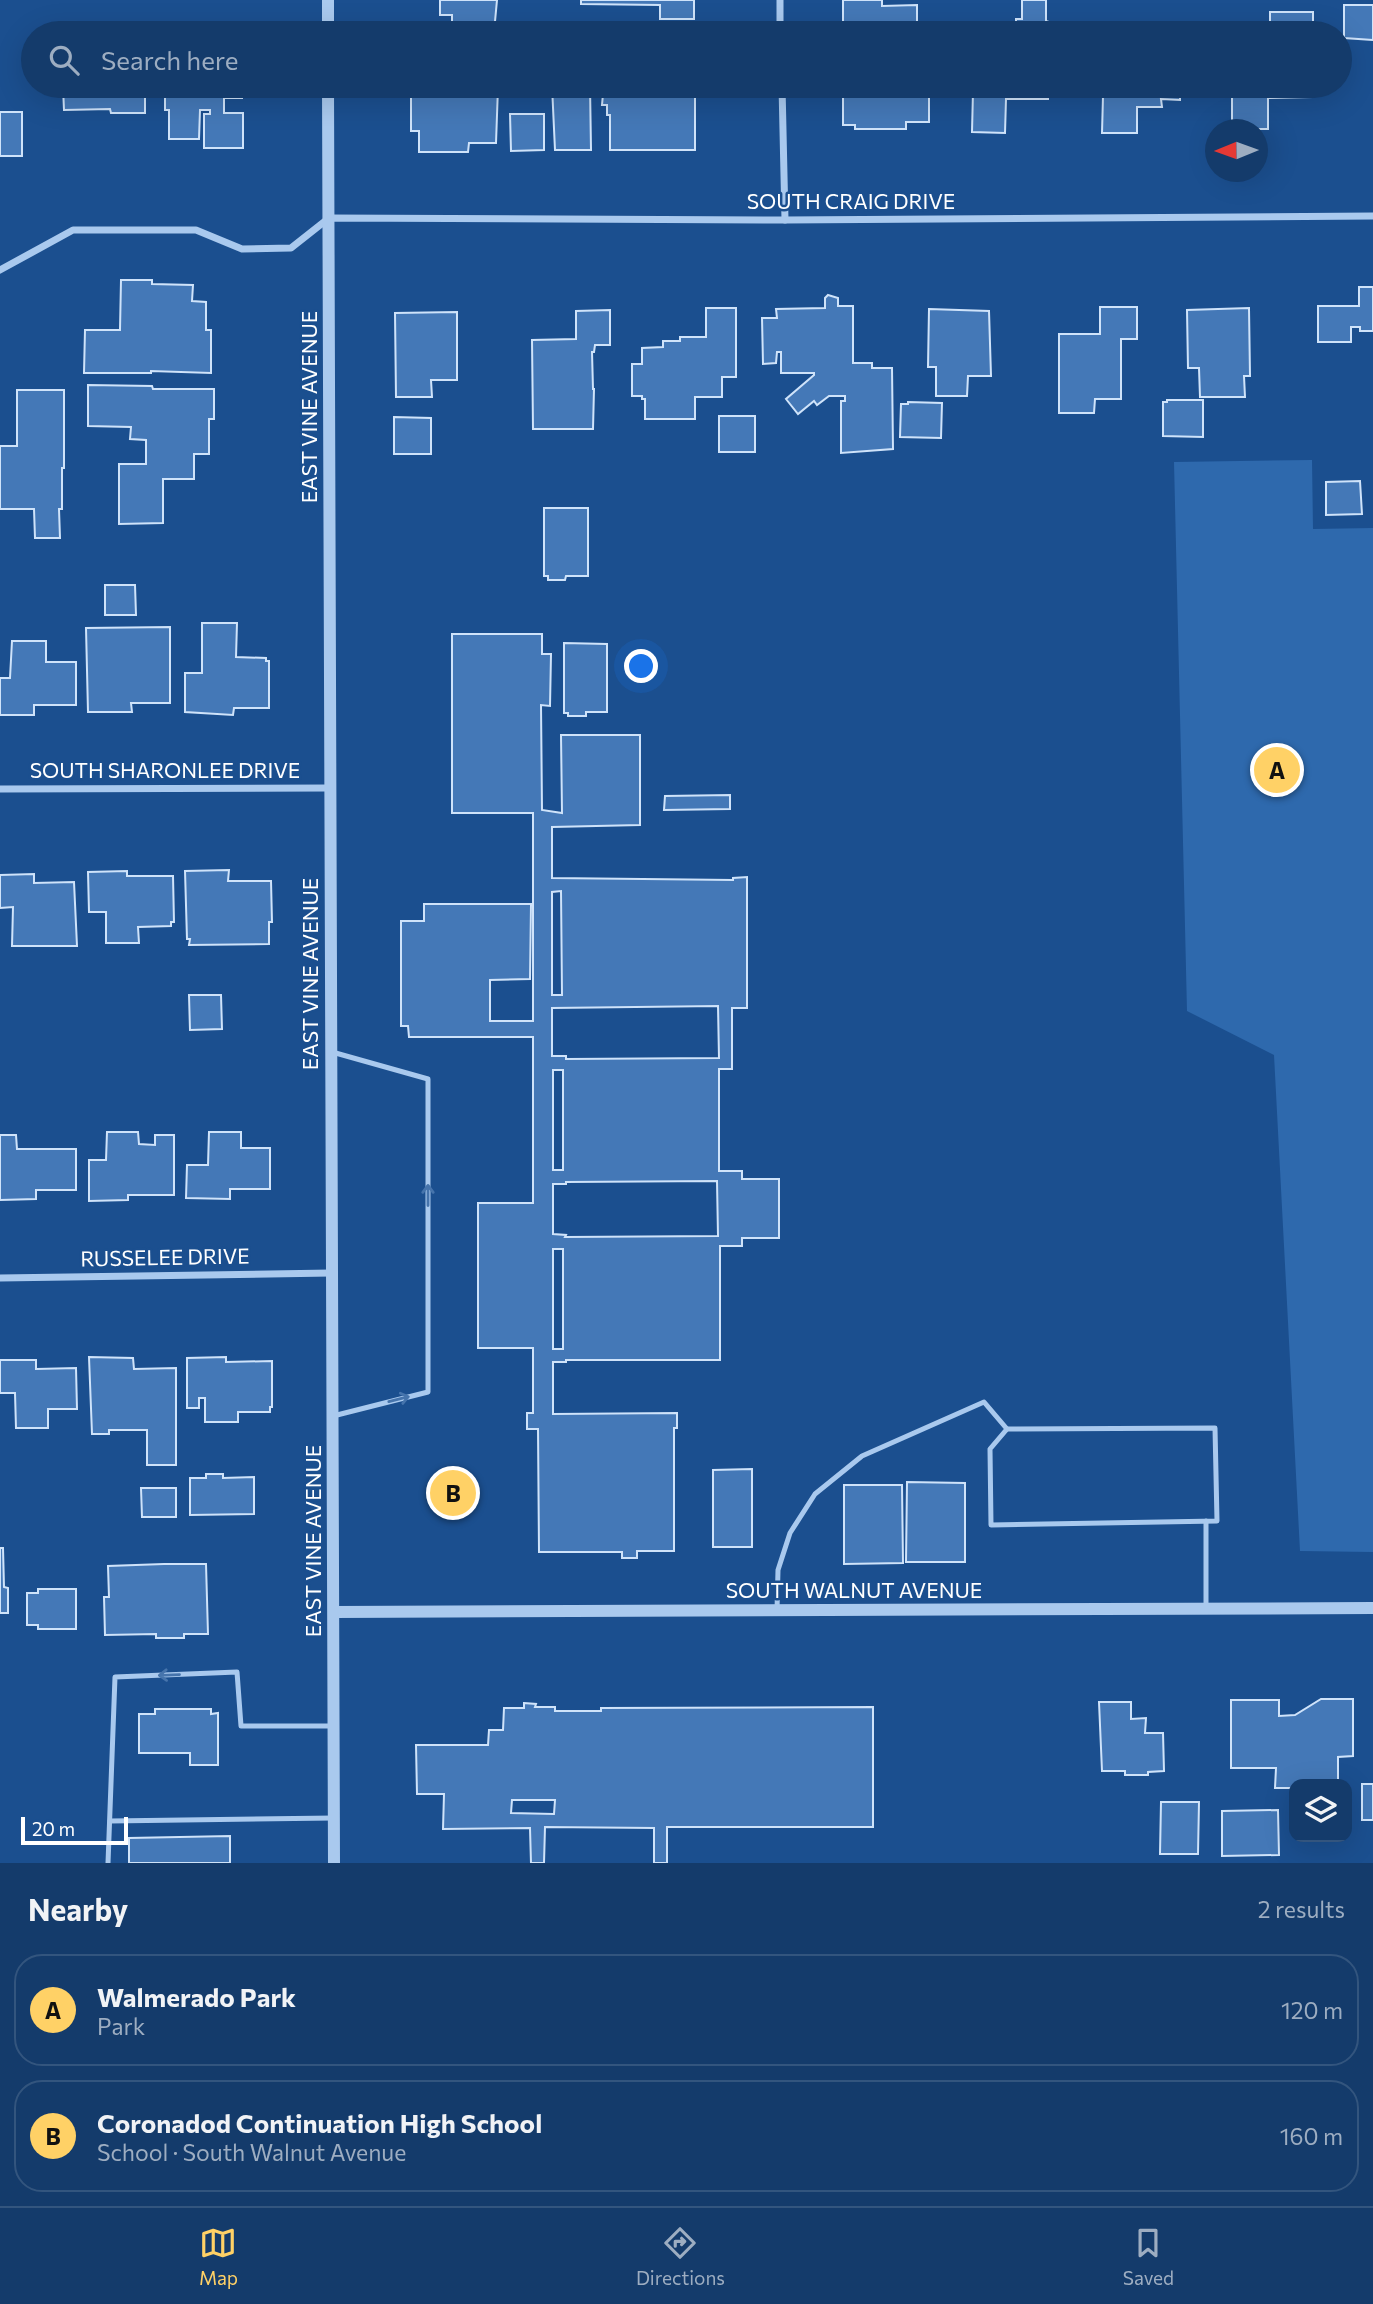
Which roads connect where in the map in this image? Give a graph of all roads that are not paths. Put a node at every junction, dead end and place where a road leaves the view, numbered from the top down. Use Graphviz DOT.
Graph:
graph roads {
  1 [pos="328,0"];
  2 [pos="780,0"];
  3 [pos="328,21"];
  4 [pos="780,21"];
  5 [pos="328,98"];
  6 [pos="782,98"];
  7 [pos="1373,216"];
  8 [pos="330,218"];
  9 [pos="785,220"];
  10 [pos="0,270"];
  11 [pos="329,788"];
  12 [pos="0,789"];
  13 [pos="330,1052"];
  14 [pos="331,1273"];
  15 [pos="0,1278"];
  16 [pos="333,1416"];
  17 [pos="1007,1429"];
  18 [pos="1206,1521"];
  19 [pos="1373,1608"];
  20 [pos="1206,1609"];
  21 [pos="777,1610"];
  22 [pos="334,1612"];
  23 [pos="334,1726"];
  24 [pos="334,1818"];
  25 [pos="110,1821"];
  26 [pos="108,1863"];
  27 [pos="334,1863"];
  1 -- 3 [label="street"];
  2 -- 4 [label="street"];
  5 -- 8 [label="street, EAST VINE AVENUE"];
  6 -- 9 [label="street"];
  7 -- 9 [label="street, SOUTH CRAIG DRIVE"];
  8 -- 9 [label="street, SOUTH CRAIG DRIVE"];
  8 -- 10 [label="street"];
  8 -- 11 [label="street, EAST VINE AVENUE"];
  11 -- 12 [label="street, SOUTH SHARONLEE DRIVE"];
  11 -- 13 [label="street, EAST VINE AVENUE"];
  13 -- 14 [label="street, EAST VINE AVENUE"];
  16 -- 13 [label="lane, one-way"];
  14 -- 15 [label="street, RUSSELEE DRIVE"];
  14 -- 16 [label="street, EAST VINE AVENUE"];
  16 -- 22 [label="street, EAST VINE AVENUE"];
  17 -- 18 [label="lane"];
  17 -- 18 [label="lane"];
  17 -- 21 [label="lane"];
  18 -- 20 [label="lane"];
  19 -- 20 [label="street, SOUTH WALNUT AVENUE"];
  20 -- 21 [label="street, SOUTH WALNUT AVENUE"];
  21 -- 22 [label="street, SOUTH WALNUT AVENUE"];
  22 -- 23 [label="street, EAST VINE AVENUE"];
  23 -- 24 [label="street, EAST VINE AVENUE"];
  23 -- 25 [label="lane, one-way"];
  24 -- 25 [label="lane"];
  24 -- 27 [label="street, EAST VINE AVENUE"];
  25 -- 26 [label="lane"];
}
